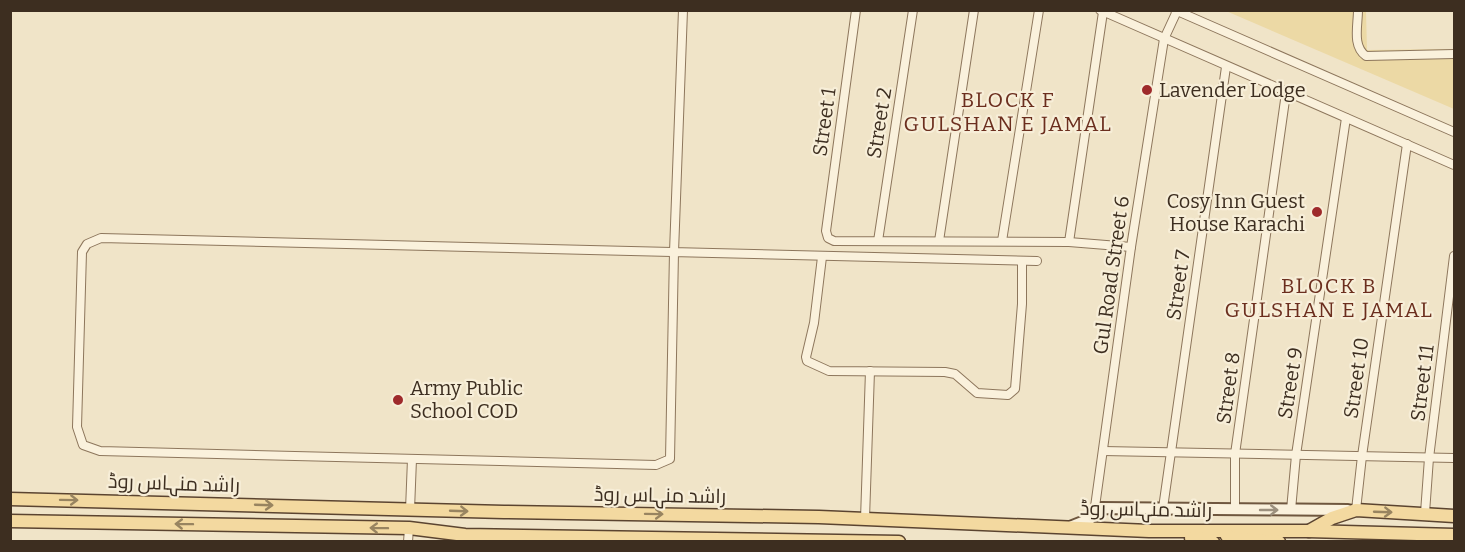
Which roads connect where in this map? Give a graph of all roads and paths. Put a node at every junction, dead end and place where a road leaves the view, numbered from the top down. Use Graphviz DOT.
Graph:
graph roads {
  1 [pos="683,10"];
  2 [pos="856,10"];
  3 [pos="913,10"];
  4 [pos="974,10"];
  5 [pos="1038,10"];
  6 [pos="1358,10"];
  7 [pos="1102,11"];
  8 [pos="1176,11"];
  9 [pos="1164,39"];
  10 [pos="1455,54"];
  11 [pos="1226,67"];
  12 [pos="1286,93"];
  13 [pos="1346,118"];
  14 [pos="1455,132"];
  15 [pos="1407,144"];
  16 [pos="1455,165"];
  17 [pos="878,241"];
  18 [pos="939,241"];
  19 [pos="1002,242"];
  20 [pos="1069,242"];
  21 [pos="1131,247"];
  22 [pos="674,252"];
  23 [pos="1455,256"];
  24 [pos="822,257"];
  25 [pos="1022,261"];
  26 [pos="1037,261"];
  27 [pos="870,371"];
  28 [pos="1103,451"];
  29 [pos="1170,452"];
  30 [pos="1235,454"];
  31 [pos="1296,455"];
  32 [pos="1362,456"];
  33 [pos="1429,458"];
  34 [pos="1455,458"];
  35 [pos="412,459"];
  36 [pos="10,499"];
  37 [pos="1163,508"];
  38 [pos="410,510"];
  39 [pos="1235,510"];
  40 [pos="1291,510"];
  41 [pos="1356,510"];
  42 [pos="1425,513"];
  43 [pos="1094,516"];
  44 [pos="1455,516"];
  45 [pos="865,519"];
  46 [pos="10,521"];
  47 [pos="1070,527"];
  48 [pos="409,528"];
  49 [pos="1149,531"];
  50 [pos="1225,531"];
  51 [pos="1308,531"];
  52 [pos="1455,535"];
  53 [pos="468,538"];
  54 [pos="643,540"];
  55 [pos="408,542"];
  56 [pos="899,542"];
  57 [pos="1213,542"];
  58 [pos="1278,542"];
  1 -- 22 [label="street"];
  2 -- 17 [label="street, Street 1"];
  3 -- 17 [label="street, Street 2"];
  4 -- 18 [label="street"];
  5 -- 19 [label="street"];
  6 -- 10 [label="street"];
  7 -- 9 [label="street"];
  7 -- 20 [label="street"];
  8 -- 9 [label="street, Gul Road Street 6"];
  8 -- 14 [label="street"];
  9 -- 11 [label="street"];
  9 -- 21 [label="street, Gul Road Street 6"];
  11 -- 12 [label="street"];
  11 -- 29 [label="street, Street 7"];
  12 -- 13 [label="street"];
  12 -- 30 [label="street, Street 8"];
  13 -- 15 [label="street"];
  13 -- 31 [label="street, Street 9"];
  15 -- 16 [label="street"];
  15 -- 32 [label="street, Street 10"];
  17 -- 18 [label="street"];
  18 -- 19 [label="street"];
  19 -- 20 [label="street"];
  20 -- 21 [label="street"];
  21 -- 28 [label="street, Gul Road Street 6"];
  22 -- 24 [label="street"];
  22 -- 35 [label="street"];
  22 -- 35 [label="street"];
  23 -- 33 [label="street, Street 11"];
  24 -- 25 [label="street"];
  24 -- 27 [label="street"];
  25 -- 26 [label="street"];
  25 -- 27 [label="street"];
  27 -- 45 [label="street"];
  28 -- 29 [label="street"];
  28 -- 43 [label="street, Gul Road Street 6"];
  29 -- 30 [label="street"];
  29 -- 37 [label="street, Street 7"];
  30 -- 31 [label="street"];
  30 -- 39 [label="street, Street 8"];
  31 -- 32 [label="street"];
  31 -- 40 [label="street, Street 9"];
  32 -- 33 [label="street"];
  32 -- 41 [label="street, Street 10"];
  33 -- 34 [label="street"];
  33 -- 42 [label="street, Street 11"];
  35 -- 38 [label="street"];
  36 -- 38 [label="main road, راشد منہاس روڈ, one-way"];
  37 -- 39 [label="main road"];
  37 -- 43 [label="main road"];
  38 -- 45 [label="main road, راشد منہاس روڈ, one-way"];
  39 -- 40 [label="main road, one-way"];
  40 -- 41 [label="main road"];
  41 -- 42 [label="main road, one-way"];
  41 -- 51 [label="main road"];
  42 -- 44 [label="main road"];
  43 -- 47 [label="main road"];
  45 -- 47 [label="main road, راشد منہاس روڈ"];
  48 -- 46 [label="main road, راشد منہاس روڈ, one-way"];
  47 -- 49 [label="main road, راشد منہاس روڈ"];
  48 -- 53 [label="main road, راشد منہاس روڈ"];
  48 -- 55 [label="street"];
  49 -- 50 [label="main road, راشد منہاس روڈ"];
  49 -- 57 [label="main road"];
  50 -- 51 [label="main road, راشد منہاس روڈ"];
  50 -- 58 [label="main road"];
  51 -- 52 [label="main road, راشد منہاس روڈ"];
  53 -- 54 [label="main road, راشد منہاس روڈ"];
  54 -- 56 [label="main road, راشد منہاس روڈ"];
}
